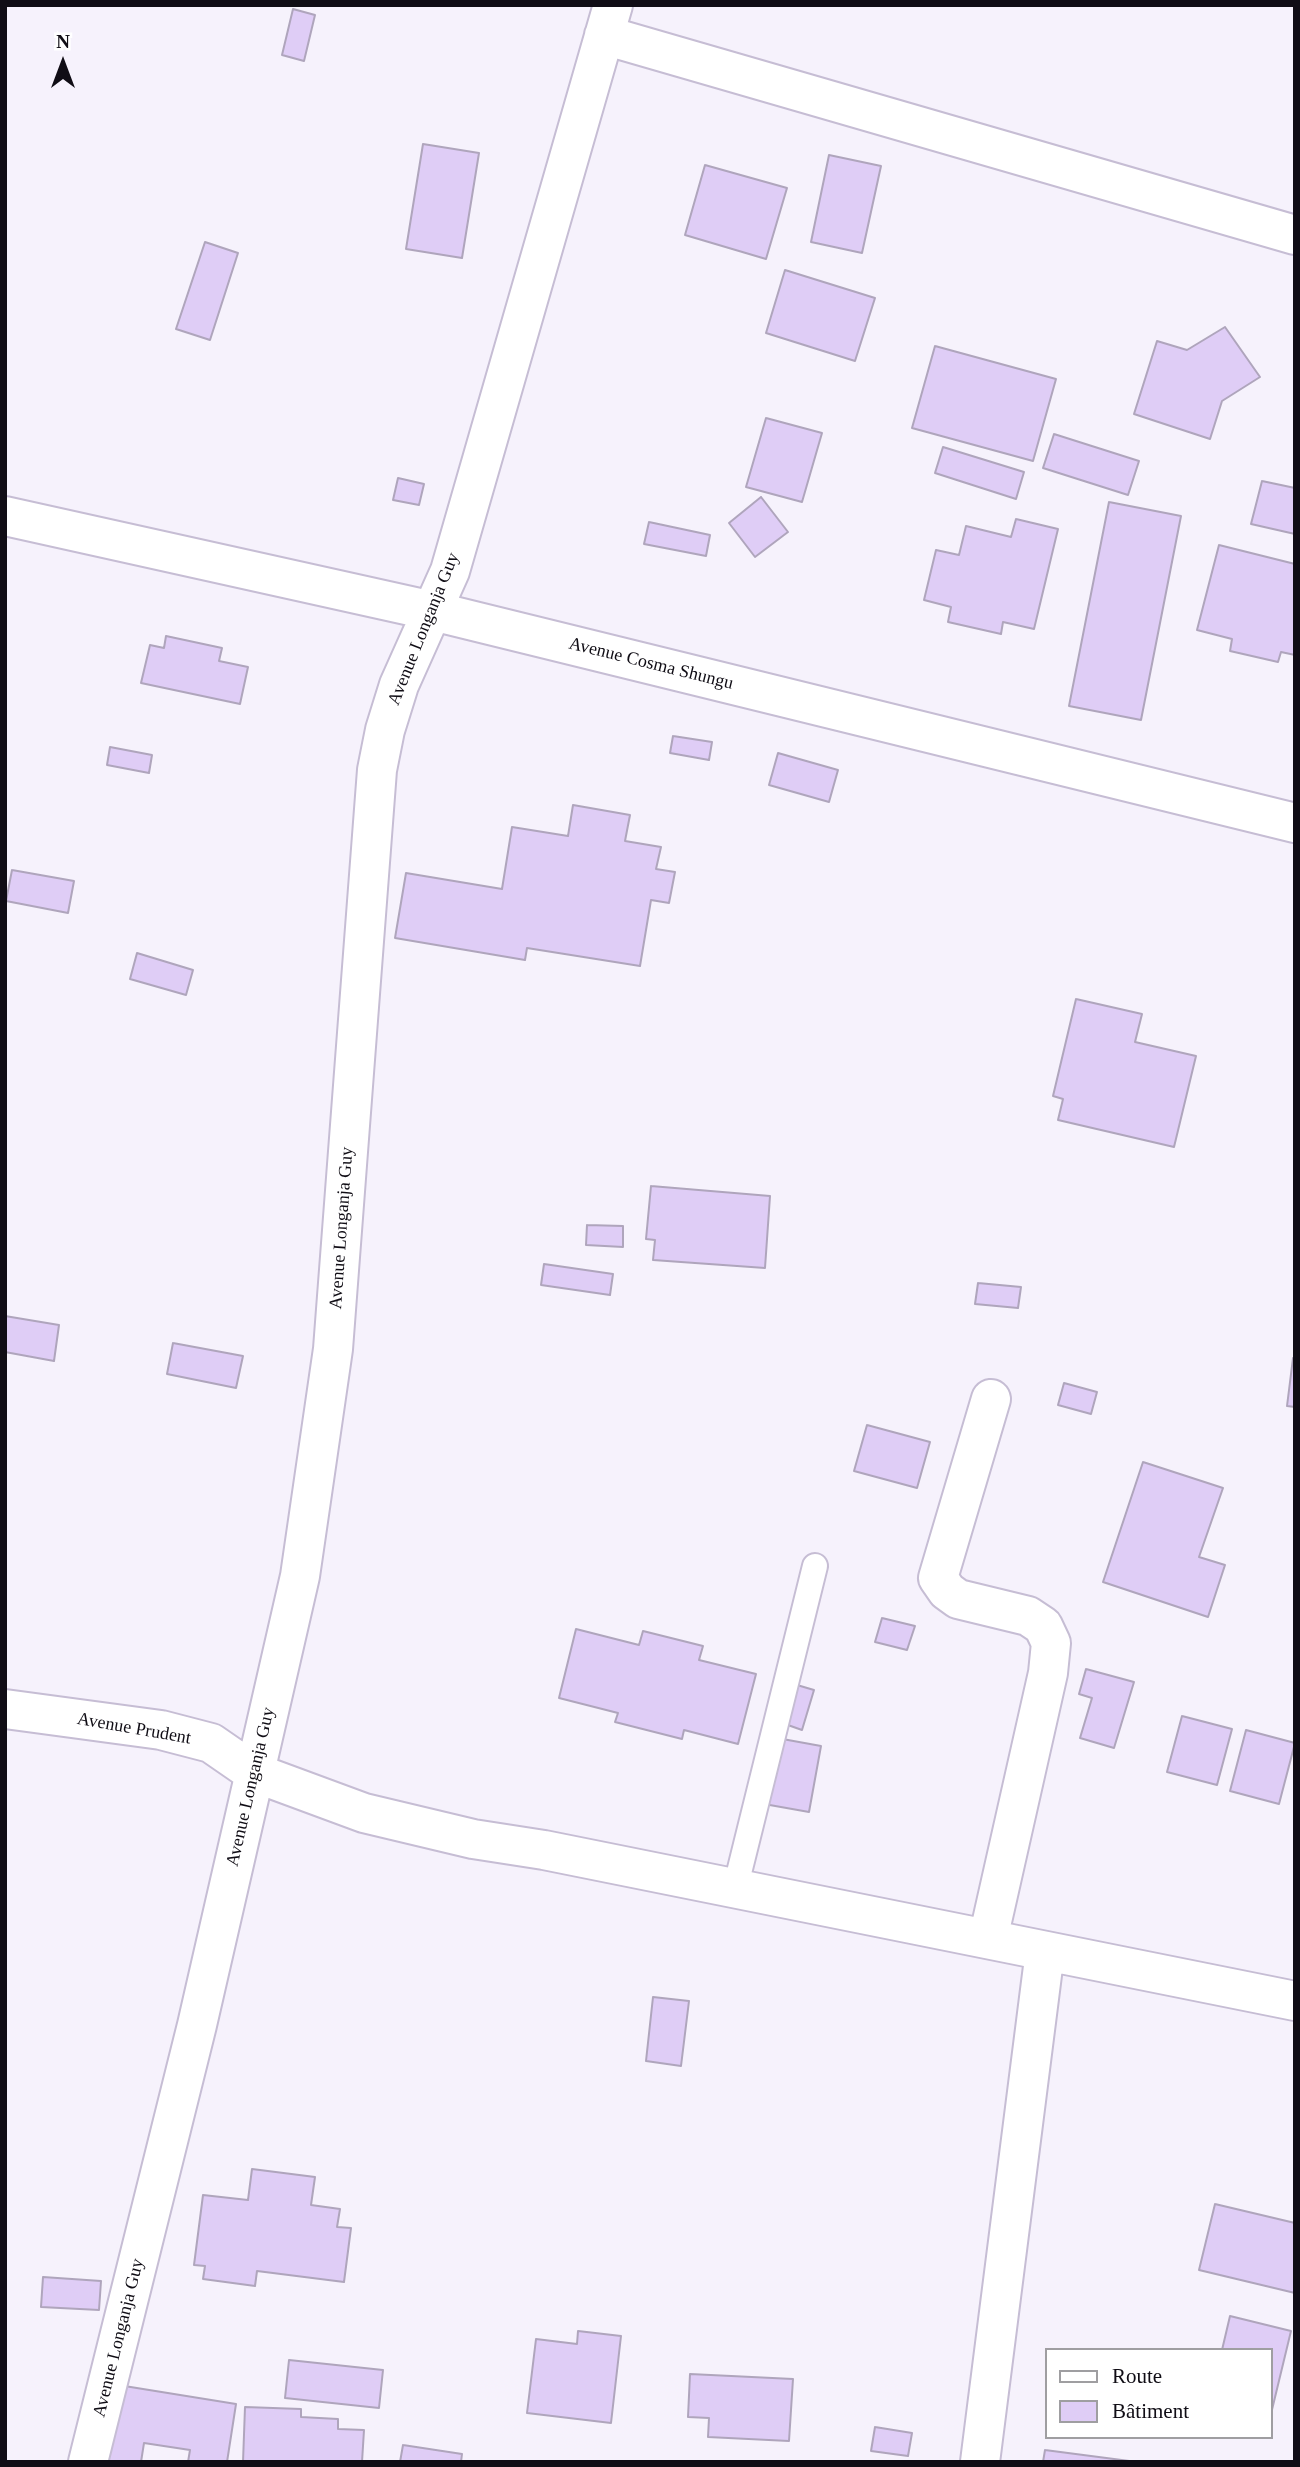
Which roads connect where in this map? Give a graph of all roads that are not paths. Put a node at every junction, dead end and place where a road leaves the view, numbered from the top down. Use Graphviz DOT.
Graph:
graph roads {
  1 [pos="609,20"];
  2 [pos="1295,235"];
  3 [pos="5,516"];
  4 [pos="433,611"];
  5 [pos="1295,823"];
  6 [pos="991,1399"];
  7 [pos="815,1566"];
  8 [pos="5,1709"];
  9 [pos="253,1772"];
  10 [pos="735,1889"];
  11 [pos="988,1939"];
  12 [pos="1045,1951"];
  13 [pos="1295,2001"];
  14 [pos="88,2462"];
  15 [pos="980,2462"];
  1 -- 2 [label="street"];
  1 -- 4 [label="street, Avenue Longanja Guy"];
  3 -- 4 [label="street, Avenue Cosma Shungu"];
  4 -- 5 [label="street, Avenue Cosma Shungu"];
  4 -- 9 [label="street, Avenue Longanja Guy"];
  6 -- 11 [label="street"];
  7 -- 10 [label="lane"];
  8 -- 9 [label="street, Avenue Prudent"];
  9 -- 10 [label="street, Avenue Prudent"];
  9 -- 14 [label="street, Avenue Longanja Guy"];
  10 -- 11 [label="street, Avenue Prudent"];
  11 -- 12 [label="street, Avenue Prudent"];
  12 -- 13 [label="street, Avenue Prudent"];
  12 -- 15 [label="street"];
}
